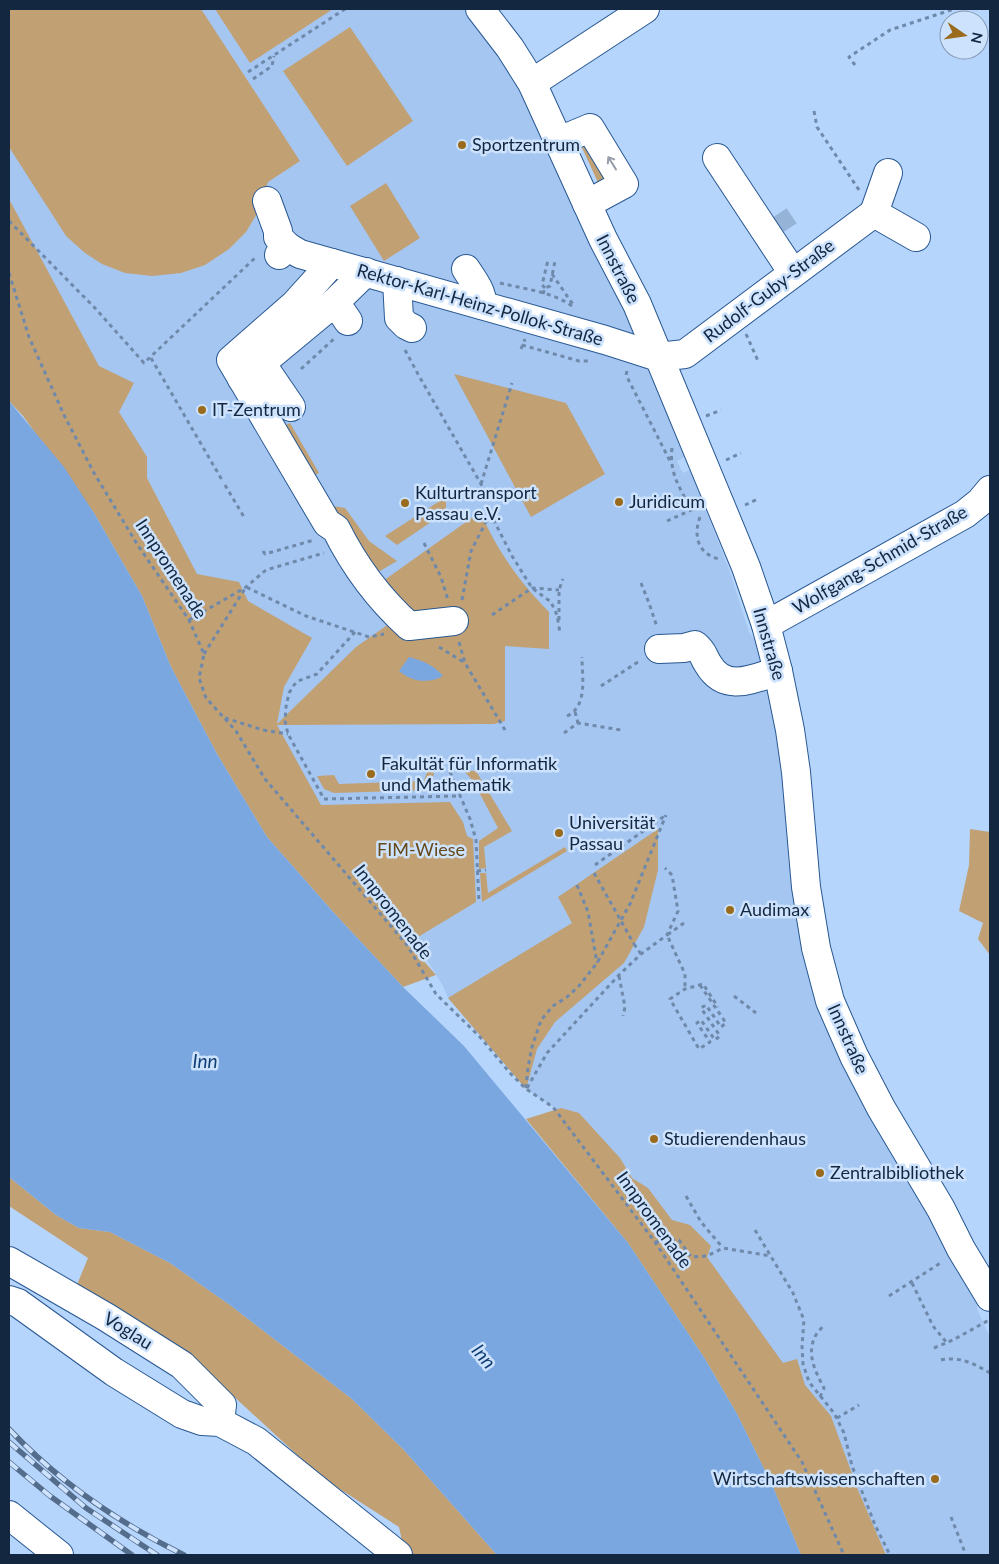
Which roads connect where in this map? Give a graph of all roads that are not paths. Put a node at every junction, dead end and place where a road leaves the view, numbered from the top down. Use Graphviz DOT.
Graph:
graph roads {
  1 [pos="480,9"];
  2 [pos="646,9"];
  3 [pos="532,82"];
  4 [pos="559,141"];
  5 [pos="717,158"];
  6 [pos="888,173"];
  7 [pos="267,201"];
  8 [pos="587,204"];
  9 [pos="874,213"];
  10 [pos="785,231"];
  11 [pos="916,237"];
  12 [pos="332,263"];
  13 [pos="800,268"];
  14 [pos="466,269"];
  15 [pos="366,272"];
  16 [pos="397,281"];
  17 [pos="482,305"];
  18 [pos="407,335"];
  19 [pos="658,357"];
  20 [pos="252,371"];
  21 [pos="291,407"];
  22 [pos="990,490"];
  23 [pos="454,622"];
  24 [pos="766,625"];
  25 [pos="659,649"];
  26 [pos="778,671"];
  27 [pos="9,1261"];
  28 [pos="990,1297"];
  29 [pos="9,1300"];
  30 [pos="220,1422"];
  31 [pos="15,1529"];
  32 [pos="59,1555"];
  33 [pos="398,1555"];
  1 -- 3 [label="street, Innstraße"];
  2 -- 3 [label="street"];
  3 -- 4 [label="street, Innstraße"];
  4 -- 8 [label="street, Innstraße"];
  8 -- 4 [label="street, one-way"];
  5 -- 13 [label="street"];
  6 -- 9 [label="street"];
  7 -- 12 [label="street, Rektor-Karl-Heinz-Pollok-Straße"];
  8 -- 19 [label="street, Innstraße"];
  9 -- 11 [label="street"];
  9 -- 13 [label="street, Rudolf-Guby-Straße"];
  10 -- 13 [label="street"];
  12 -- 15 [label="street, Rektor-Karl-Heinz-Pollok-Straße"];
  12 -- 20 [label="street"];
  13 -- 19 [label="street, Rudolf-Guby-Straße"];
  14 -- 17 [label="street"];
  15 -- 16 [label="street, Rektor-Karl-Heinz-Pollok-Straße"];
  15 -- 20 [label="street"];
  16 -- 17 [label="street, Rektor-Karl-Heinz-Pollok-Straße"];
  16 -- 18 [label="street"];
  17 -- 19 [label="street, Rektor-Karl-Heinz-Pollok-Straße"];
  19 -- 24 [label="street, Innstraße"];
  20 -- 21 [label="street"];
  20 -- 23 [label="street"];
  22 -- 24 [label="street, Wolfgang-Schmid-Straße"];
  24 -- 26 [label="street, Innstraße"];
  25 -- 26 [label="street"];
  26 -- 28 [label="street, Innstraße"];
  27 -- 30 [label="street, Voglau"];
  29 -- 30 [label="street"];
  30 -- 33 [label="street"];
  31 -- 32 [label="street"];
}
